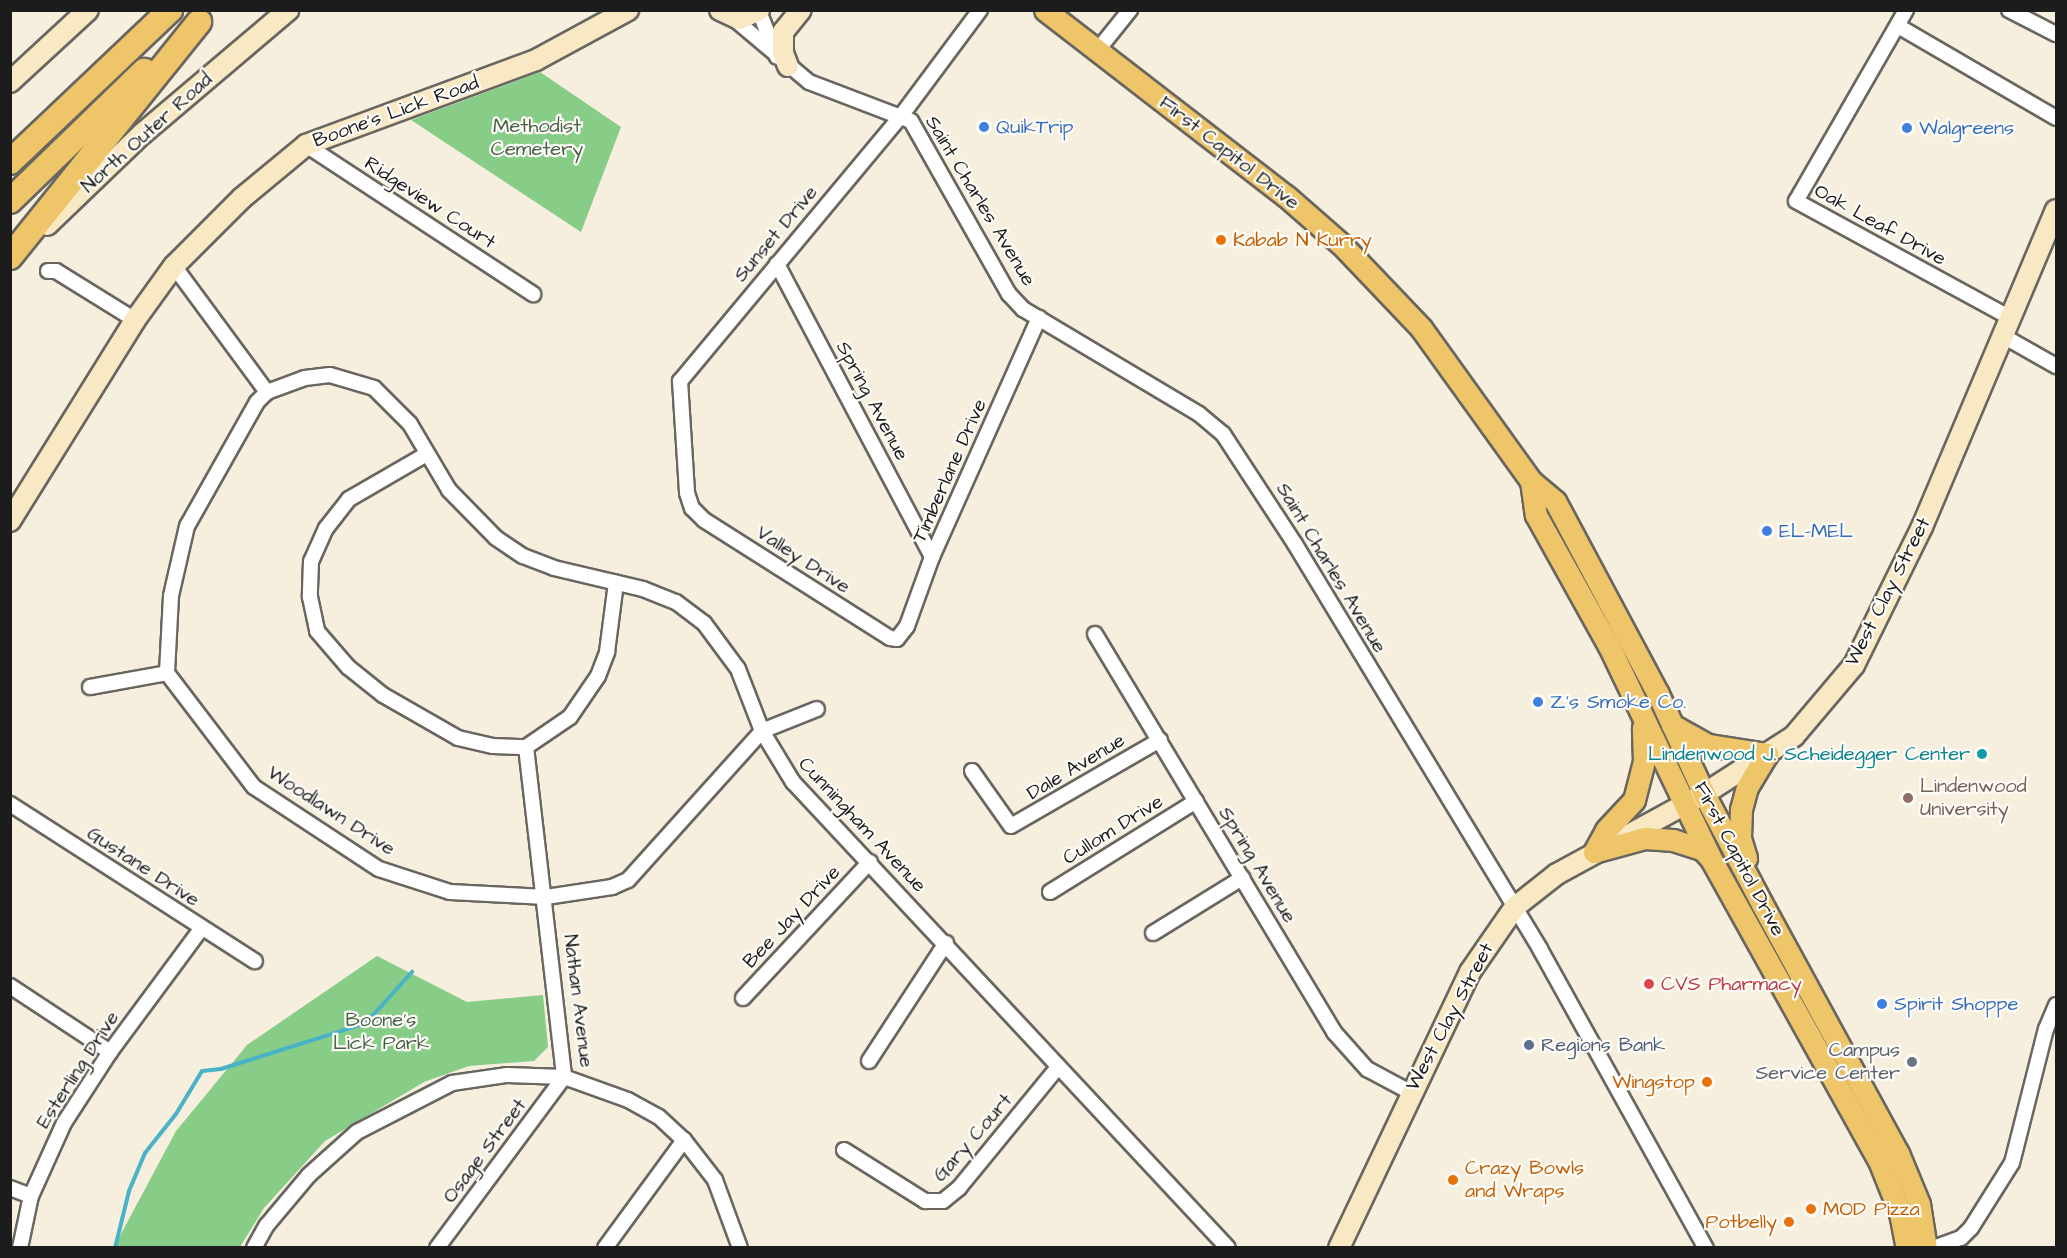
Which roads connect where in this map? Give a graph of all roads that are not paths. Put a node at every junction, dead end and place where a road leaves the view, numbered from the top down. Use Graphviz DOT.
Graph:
graph roads {
  1 [pos="88,10"];
  2 [pos="170,10"];
  3 [pos="288,10"];
  4 [pos="628,10"];
  5 [pos="801,10"];
  6 [pos="980,10"];
  7 [pos="1045,10"];
  8 [pos="1130,10"];
  9 [pos="1906,10"];
  10 [pos="2009,10"];
  11 [pos="759,11"];
  12 [pos="726,14"];
  13 [pos="206,16"];
  14 [pos="1898,26"];
  15 [pos="2056,34"];
  16 [pos="1097,51"];
  17 [pos="783,61"];
  18 [pos="10,82"];
  19 [pos="901,116"];
  20 [pos="2056,118"];
  21 [pos="306,145"];
  22 [pos="10,162"];
  23 [pos="10,201"];
  24 [pos="2056,210"];
  25 [pos="10,258"];
  26 [pos="777,264"];
  27 [pos="174,266"];
  28 [pos="48,271"];
  29 [pos="533,294"];
  30 [pos="1039,318"];
  31 [pos="135,320"];
  32 [pos="2009,328"];
  33 [pos="2056,366"];
  34 [pos="267,392"];
  35 [pos="425,455"];
  36 [pos="1531,481"];
  37 [pos="692,508"];
  38 [pos="10,520"];
  39 [pos="932,557"];
  40 [pos="616,583"];
  41 [pos="1095,634"];
  42 [pos="897,639"];
  43 [pos="167,672"];
  44 [pos="90,687"];
  45 [pos="816,709"];
  46 [pos="1640,710"];
  47 [pos="1672,725"];
  48 [pos="762,731"];
  49 [pos="1160,740"];
  50 [pos="526,747"];
  51 [pos="1767,754"];
  52 [pos="972,771"];
  53 [pos="1704,794"];
  54 [pos="1196,801"];
  55 [pos="10,804"];
  56 [pos="1684,805"];
  57 [pos="1594,852"];
  58 [pos="1711,859"];
  59 [pos="870,862"];
  60 [pos="1242,878"];
  61 [pos="1050,892"];
  62 [pos="546,897"];
  63 [pos="1762,904"];
  64 [pos="1515,907"];
  65 [pos="201,929"];
  66 [pos="1153,933"];
  67 [pos="946,943"];
  68 [pos="255,962"];
  69 [pos="10,986"];
  70 [pos="743,998"];
  71 [pos="2056,1005"];
  72 [pos="110,1052"];
  73 [pos="869,1061"];
  74 [pos="1059,1067"];
  75 [pos="564,1077"];
  76 [pos="1410,1092"];
  77 [pos="684,1140"];
  78 [pos="844,1150"];
  79 [pos="10,1188"];
  80 [pos="31,1196"];
  81 [pos="1910,1247"];
  82 [pos="20,1248"];
  83 [pos="254,1248"];
  84 [pos="437,1248"];
  85 [pos="605,1248"];
  86 [pos="740,1248"];
  87 [pos="1228,1248"];
  88 [pos="1339,1248"];
  89 [pos="1706,1248"];
  90 [pos="1933,1248"];
  1 -- 18 [label="street"];
  2 -- 22 [label="highway"];
  3 -- 25 [label="street, North Outer Road"];
  4 -- 21 [label="street, Boone's Lick Road"];
  5 -- 17 [label="street"];
  6 -- 19 [label="street, Sunset Drive"];
  7 -- 16 [label="main road, First Capitol Drive"];
  8 -- 16 [label="street"];
  9 -- 14 [label="street, Oak Leaf Drive"];
  10 -- 15 [label="street"];
  11 -- 12 [label="street"];
  11 -- 17 [label="street"];
  12 -- 17 [label="street, Saint Charles Avenue"];
  13 -- 23 [label="highway"];
  13 -- 25 [label="highway"];
  14 -- 20 [label="street"];
  14 -- 32 [label="street, Oak Leaf Drive"];
  16 -- 36 [label="main road, First Capitol Drive"];
  17 -- 19 [label="street, Saint Charles Avenue"];
  19 -- 26 [label="street, Sunset Drive"];
  19 -- 30 [label="street, Saint Charles Avenue"];
  21 -- 27 [label="street, Boone's Lick Road"];
  21 -- 29 [label="street, Ridgeview Court"];
  24 -- 32 [label="street, West Clay Street"];
  26 -- 37 [label="street, Sunset Drive"];
  26 -- 39 [label="street, Spring Avenue"];
  27 -- 31 [label="street, Boone's Lick Road"];
  27 -- 34 [label="street"];
  28 -- 31 [label="street"];
  30 -- 39 [label="street, Timberlane Drive"];
  30 -- 64 [label="street, Saint Charles Avenue"];
  31 -- 38 [label="street, Boone's Lick Road"];
  32 -- 33 [label="street"];
  32 -- 51 [label="street, West Clay Street"];
  34 -- 35 [label="street, Cunningham Avenue"];
  34 -- 43 [label="street"];
  35 -- 40 [label="street, Cunningham Avenue"];
  35 -- 50 [label="street"];
  36 -- 46 [label="main road, First Capitol Drive"];
  36 -- 47 [label="main road, First Capitol Drive"];
  37 -- 42 [label="street, Valley Drive"];
  39 -- 42 [label="street, Timberlane Drive"];
  40 -- 48 [label="street, Cunningham Avenue"];
  40 -- 50 [label="street"];
  41 -- 49 [label="street, Spring Avenue"];
  43 -- 44 [label="street"];
  43 -- 62 [label="street, Woodlawn Drive"];
  45 -- 48 [label="street"];
  46 -- 56 [label="main road, First Capitol Drive"];
  46 -- 57 [label="main road"];
  47 -- 51 [label="main road"];
  47 -- 53 [label="main road, First Capitol Drive"];
  48 -- 59 [label="street, Cunningham Avenue"];
  48 -- 62 [label="street, Woodlawn Drive"];
  49 -- 52 [label="street, Dale Avenue"];
  49 -- 54 [label="street, Spring Avenue"];
  50 -- 62 [label="street, Nathan Avenue"];
  51 -- 53 [label="street, West Clay Street"];
  51 -- 63 [label="main road"];
  53 -- 56 [label="street, West Clay Street"];
  53 -- 63 [label="main road, First Capitol Drive"];
  54 -- 60 [label="street, Spring Avenue"];
  54 -- 61 [label="street, Cullom Drive"];
  55 -- 65 [label="street, Gustane Drive"];
  56 -- 57 [label="street, West Clay Street"];
  56 -- 58 [label="main road, First Capitol Drive"];
  57 -- 58 [label="main road"];
  57 -- 64 [label="street, West Clay Street"];
  58 -- 81 [label="main road, First Capitol Drive"];
  59 -- 67 [label="street, Cunningham Avenue"];
  59 -- 70 [label="street, Bee Jay Drive"];
  60 -- 66 [label="street"];
  60 -- 76 [label="street, Spring Avenue"];
  62 -- 75 [label="street, Nathan Avenue"];
  63 -- 81 [label="main road, First Capitol Drive"];
  64 -- 76 [label="street, West Clay Street"];
  64 -- 89 [label="street, Saint Charles Avenue"];
  65 -- 68 [label="street, Gustane Drive"];
  65 -- 72 [label="street, Esterling Drive"];
  67 -- 73 [label="street"];
  67 -- 74 [label="street, Cunningham Avenue"];
  69 -- 72 [label="street"];
  71 -- 90 [label="street"];
  72 -- 80 [label="street, Esterling Drive"];
  74 -- 78 [label="street, Gary Court"];
  74 -- 87 [label="street, Cunningham Avenue"];
  75 -- 77 [label="street, Nathan Avenue"];
  75 -- 83 [label="street"];
  75 -- 84 [label="street, Osage Street"];
  76 -- 88 [label="street, West Clay Street"];
  77 -- 85 [label="street"];
  77 -- 86 [label="street, Nathan Avenue"];
  79 -- 80 [label="street"];
  80 -- 82 [label="street, Esterling Drive"];
}
